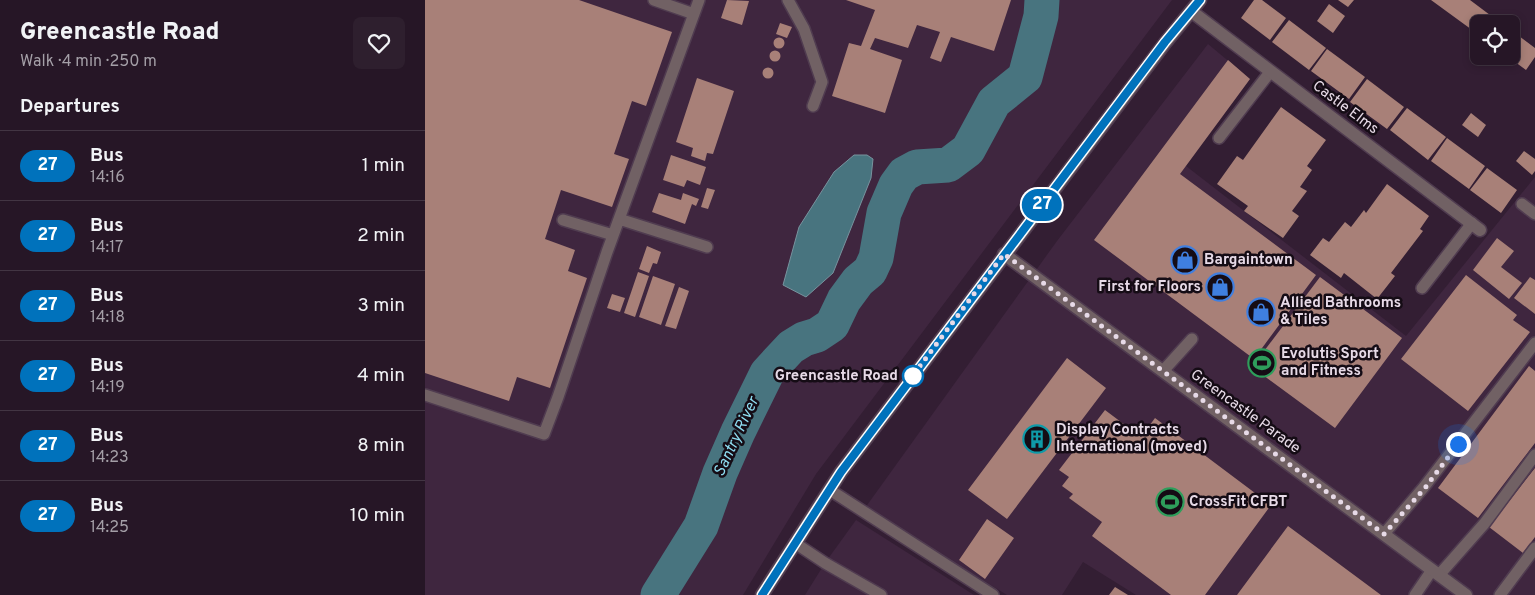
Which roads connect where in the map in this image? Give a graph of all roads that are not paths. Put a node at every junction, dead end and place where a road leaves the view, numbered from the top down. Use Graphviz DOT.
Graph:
graph roads {
  1 [pos="654,0"];
  2 [pos="699,0"];
  3 [pos="789,0"];
  4 [pos="1200,0"];
  5 [pos="1191,11"];
  6 [pos="694,14"];
  7 [pos="1270,72"];
  8 [pos="813,106"];
  9 [pos="1219,138"];
  10 [pos="1522,204"];
  11 [pos="1535,214"];
  12 [pos="619,219"];
  13 [pos="563,220"];
  14 [pos="1476,226"];
  15 [pos="613,235"];
  16 [pos="707,247"];
  17 [pos="1004,254"];
  18 [pos="1422,288"];
  19 [pos="1192,339"];
  20 [pos="1535,343"];
  21 [pos="1163,372"];
  22 [pos="425,395"];
  23 [pos="1535,455"];
  24 [pos="829,490"];
  25 [pos="1384,534"];
  26 [pos="795,543"];
  27 [pos="1535,548"];
  28 [pos="1436,572"];
  29 [pos="875,593"];
  30 [pos="762,595"];
  31 [pos="993,595"];
  32 [pos="1415,595"];
  33 [pos="1466,595"];
  34 [pos="1500,595"];
  1 -- 6 [label="lane"];
  2 -- 6 [label="lane"];
  3 -- 8 [label="lane"];
  4 -- 5 [label="street"];
  5 -- 7 [label="street, Castle Elms"];
  5 -- 17 [label="street"];
  6 -- 12 [label="lane"];
  7 -- 9 [label="lane"];
  7 -- 14 [label="street, Castle Elms"];
  10 -- 11 [label="lane"];
  12 -- 15 [label="lane"];
  12 -- 16 [label="lane"];
  13 -- 15 [label="lane"];
  14 -- 18 [label="lane"];
  15 -- 22 [label="lane"];
  17 -- 21 [label="street, Greencastle Parade"];
  17 -- 24 [label="street"];
  19 -- 21 [label="lane"];
  20 -- 25 [label="lane"];
  21 -- 25 [label="street, Greencastle Parade"];
  23 -- 28 [label="lane"];
  24 -- 26 [label="street"];
  24 -- 31 [label="lane"];
  25 -- 28 [label="street, Greencastle Parade"];
  26 -- 29 [label="lane"];
  26 -- 30 [label="street"];
  27 -- 34 [label="lane"];
  28 -- 32 [label="lane"];
  28 -- 33 [label="street, Greencastle Parade"];
}
